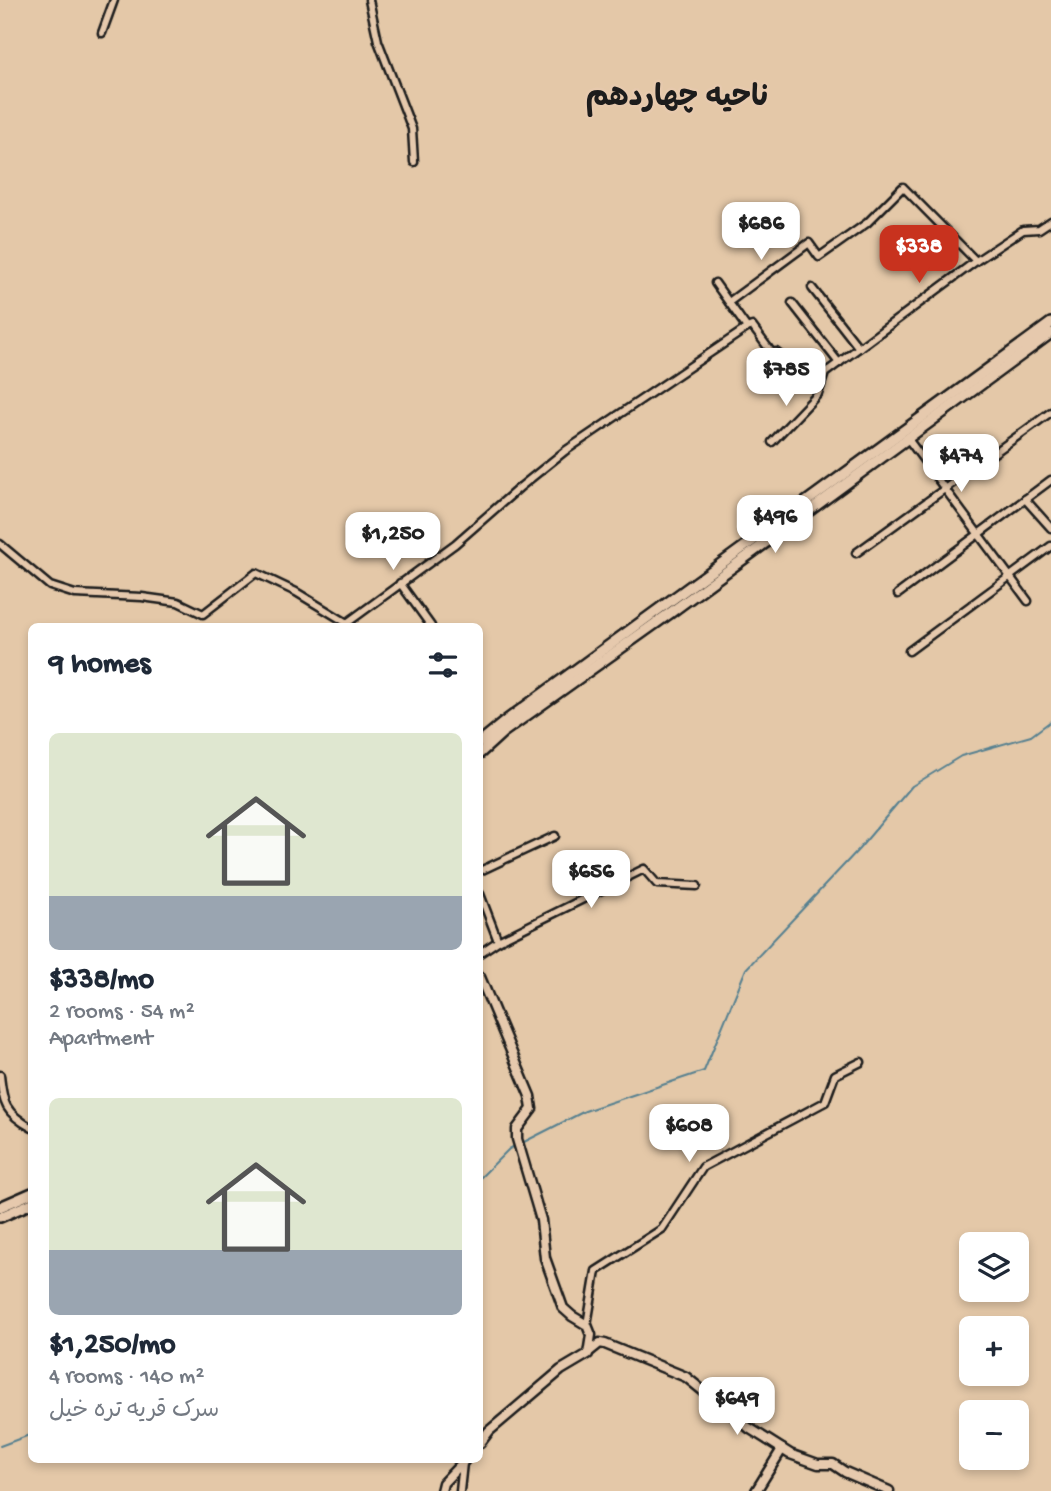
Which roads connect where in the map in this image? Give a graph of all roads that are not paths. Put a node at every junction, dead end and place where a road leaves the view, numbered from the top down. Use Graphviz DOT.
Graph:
graph roads {
  1 [pos="114,0"];
  2 [pos="369,0"];
  3 [pos="102,33"];
  4 [pos="414,162"];
  5 [pos="1051,221"];
  6 [pos="976,261"];
  7 [pos="715,283"];
  8 [pos="812,288"];
  9 [pos="729,302"];
  10 [pos="792,303"];
  11 [pos="1051,323"];
  12 [pos="747,328"];
  13 [pos="1051,333"];
  14 [pos="859,348"];
  15 [pos="839,363"];
  16 [pos="820,386"];
  17 [pos="1051,412"];
  18 [pos="908,439"];
  19 [pos="772,442"];
  20 [pos="1051,480"];
  21 [pos="944,489"];
  22 [pos="1025,499"];
  23 [pos="1051,528"];
  24 [pos="978,534"];
  25 [pos="0,544"];
  26 [pos="1051,546"];
  27 [pos="856,553"];
  28 [pos="1010,576"];
  29 [pos="400,583"];
  30 [pos="898,594"];
  31 [pos="1028,601"];
  32 [pos="429,623"];
  33 [pos="909,651"];
  34 [pos="483,741"];
  35 [pos="483,749"];
  36 [pos="555,836"];
  37 [pos="483,870"];
  38 [pos="697,886"];
  39 [pos="483,902"];
  40 [pos="498,941"];
  41 [pos="483,951"];
  42 [pos="483,984"];
  43 [pos="861,1062"];
  44 [pos="0,1075"];
  45 [pos="28,1126"];
  46 [pos="28,1195"];
  47 [pos="28,1205"];
  48 [pos="0,1207"];
  49 [pos="0,1217"];
  50 [pos="587,1325"];
  51 [pos="590,1351"];
  52 [pos="483,1439"];
  53 [pos="782,1449"];
  54 [pos="462,1463"];
  55 [pos="464,1463"];
  56 [pos="441,1491"];
  57 [pos="460,1491"];
  58 [pos="756,1491"];
  59 [pos="890,1491"];
  1 -- 3 [label="street"];
  2 -- 4 [label="street"];
  5 -- 6 [label="street"];
  6 -- 9 [label="street"];
  6 -- 14 [label="street"];
  7 -- 9 [label="street"];
  8 -- 14 [label="street"];
  9 -- 12 [label="street"];
  10 -- 15 [label="street"];
  11 -- 34 [label="main road"];
  12 -- 16 [label="street"];
  12 -- 29 [label="street"];
  13 -- 18 [label="main road"];
  14 -- 15 [label="street"];
  15 -- 16 [label="street"];
  16 -- 19 [label="street"];
  17 -- 21 [label="street"];
  18 -- 21 [label="street"];
  18 -- 35 [label="main road"];
  20 -- 22 [label="street"];
  21 -- 24 [label="street"];
  21 -- 27 [label="street"];
  22 -- 23 [label="street"];
  22 -- 24 [label="street"];
  24 -- 28 [label="street"];
  24 -- 30 [label="street"];
  25 -- 29 [label="street"];
  26 -- 28 [label="street"];
  28 -- 31 [label="street"];
  28 -- 33 [label="street"];
  29 -- 32 [label="street"];
  36 -- 37 [label="street"];
  38 -- 40 [label="street"];
  39 -- 40 [label="street"];
  40 -- 41 [label="street"];
  42 -- 50 [label="street"];
  43 -- 50 [label="street"];
  44 -- 45 [label="street"];
  46 -- 48 [label="main road"];
  47 -- 49 [label="main road"];
  50 -- 51 [label="street"];
  51 -- 52 [label="street"];
  51 -- 53 [label="street"];
  53 -- 58 [label="street"];
  53 -- 59 [label="street"];
  54 -- 56 [label="street"];
  55 -- 57 [label="street"];
}
